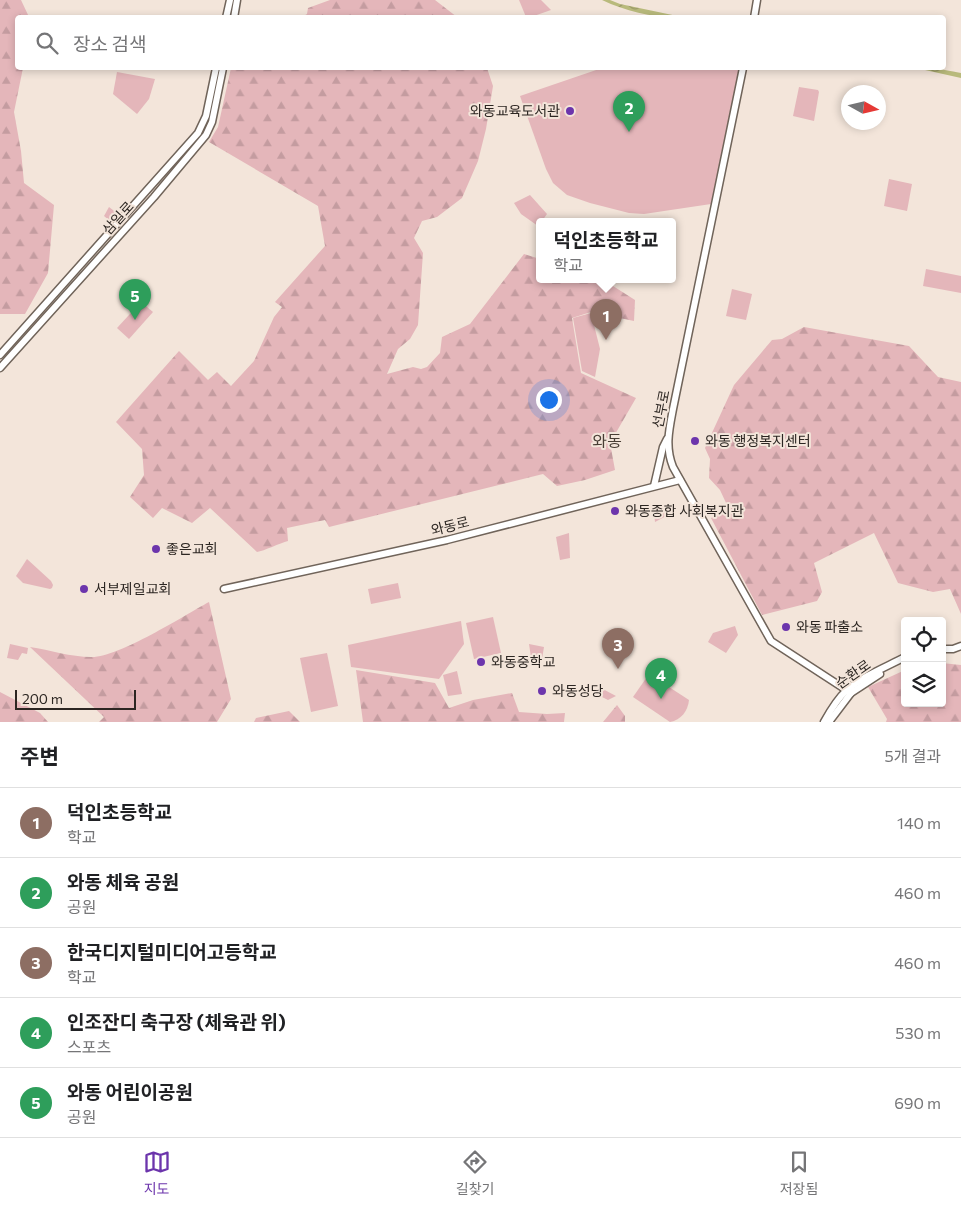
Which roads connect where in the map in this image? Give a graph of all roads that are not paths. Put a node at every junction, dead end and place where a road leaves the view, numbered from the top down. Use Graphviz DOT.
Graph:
graph roads {
  1 [pos="230,0"];
  2 [pos="237,0"];
  3 [pos="757,0"];
  4 [pos="227,15"];
  5 [pos="234,15"];
  6 [pos="754,15"];
  7 [pos="216,70"];
  8 [pos="224,70"];
  9 [pos="743,70"];
  10 [pos="0,356"];
  11 [pos="0,368"];
  12 [pos="668,438"];
  13 [pos="680,480"];
  14 [pos="654,486"];
  15 [pos="224,589"];
  16 [pos="961,646"];
  17 [pos="946,649"];
  18 [pos="961,650"];
  19 [pos="946,653"];
  20 [pos="901,659"];
  21 [pos="901,664"];
  22 [pos="849,691"];
  23 [pos="824,722"];
  24 [pos="829,722"];
  1 -- 4 [label="main road"];
  2 -- 5 [label="main road"];
  3 -- 6 [label="main road"];
  7 -- 10 [label="main road, 삼일로"];
  8 -- 11 [label="main road, 삼일로"];
  9 -- 12 [label="main road, 선부로"];
  12 -- 13 [label="main road, 선부로"];
  12 -- 14 [label="main road"];
  13 -- 14 [label="main road, 와동로"];
  13 -- 22 [label="main road, 선부로"];
  14 -- 15 [label="main road, 와동로"];
  16 -- 17 [label="main road"];
  18 -- 19 [label="main road"];
  20 -- 22 [label="main road, 순환로"];
  21 -- 22 [label="main road, 순환로"];
  22 -- 23 [label="main road, 순환로"];
  22 -- 24 [label="main road, 순환로"];
}
